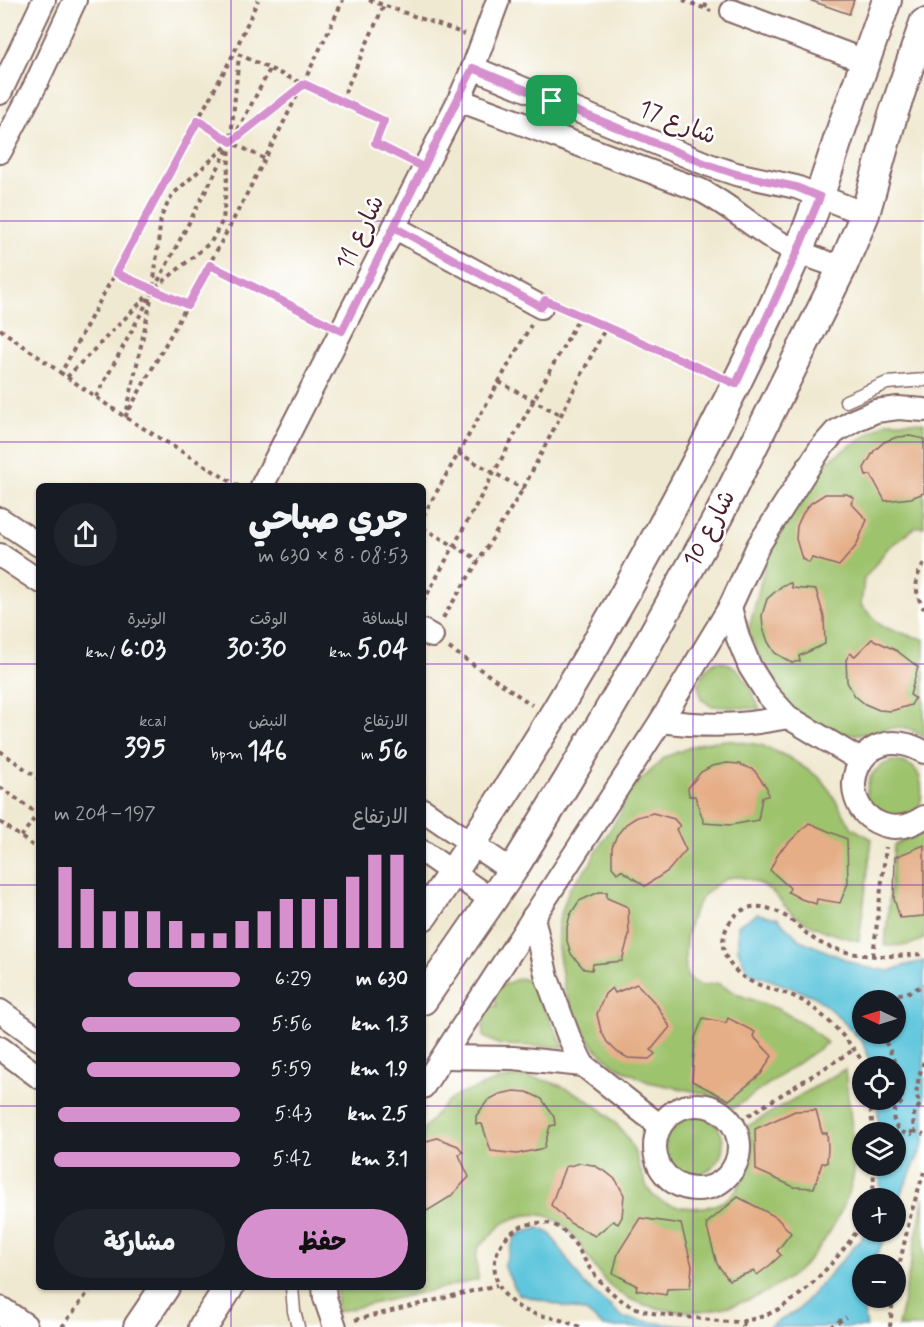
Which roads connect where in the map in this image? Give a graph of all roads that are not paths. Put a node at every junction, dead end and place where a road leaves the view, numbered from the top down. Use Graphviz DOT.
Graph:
graph roads {
  1 [pos="44,0"];
  2 [pos="75,0"];
  3 [pos="498,0"];
  4 [pos="887,0"];
  5 [pos="732,11"];
  6 [pos="924,23"];
  7 [pos="865,61"];
  8 [pos="473,68"];
  9 [pos="6,72"];
  10 [pos="0,93"];
  11 [pos="459,100"];
  12 [pos="0,152"];
  13 [pos="820,197"];
  14 [pos="865,214"];
  15 [pos="394,227"];
  16 [pos="798,250"];
  17 [pos="842,268"];
  18 [pos="541,307"];
  19 [pos="924,380"];
  20 [pos="846,401"];
  21 [pos="924,410"];
  22 [pos="264,483"];
  23 [pos="0,519"];
  24 [pos="36,543"];
  25 [pos="0,555"];
  26 [pos="36,579"];
  27 [pos="730,607"];
  28 [pos="788,717"];
  29 [pos="661,721"];
  30 [pos="924,752"];
  31 [pos="861,760"];
  32 [pos="426,812"];
  33 [pos="924,817"];
  34 [pos="472,845"];
  35 [pos="426,854"];
  36 [pos="512,871"];
  37 [pos="453,873"];
  38 [pos="492,900"];
  39 [pos="426,912"];
  40 [pos="533,917"];
  41 [pos="426,996"];
  42 [pos="0,1011"];
  43 [pos="36,1037"];
  44 [pos="0,1048"];
  45 [pos="443,1057"];
  46 [pos="583,1065"];
  47 [pos="36,1075"];
  48 [pos="426,1082"];
  49 [pos="660,1126"];
  50 [pos="163,1290"];
  51 [pos="227,1290"];
  52 [pos="292,1290"];
  53 [pos="324,1290"];
  54 [pos="0,1311"];
  55 [pos="334,1326"];
  56 [pos="23,1327"];
  57 [pos="138,1327"];
  58 [pos="202,1327"];
  59 [pos="298,1327"];
  1 -- 9 [label="street"];
  2 -- 12 [label="street"];
  3 -- 8 [label="street, شارع 11"];
  4 -- 7 [label="street, شارع 10"];
  5 -- 7 [label="street"];
  6 -- 14 [label="street, شارع 10"];
  7 -- 13 [label="street, شارع 10"];
  8 -- 11 [label="street, شارع 11"];
  8 -- 13 [label="street, شارع 17"];
  9 -- 10 [label="street"];
  11 -- 15 [label="street, شارع 11"];
  11 -- 16 [label="street"];
  13 -- 14 [label="street, شارع 17"];
  13 -- 16 [label="street, شارع 10"];
  14 -- 17 [label="street, شارع 10"];
  15 -- 18 [label="street"];
  15 -- 22 [label="street, شارع 11"];
  16 -- 17 [label="street"];
  16 -- 34 [label="street, شارع 10"];
  17 -- 36 [label="street, شارع 10"];
  19 -- 20 [label="lane"];
  21 -- 27 [label="street"];
  23 -- 24 [label="street"];
  25 -- 26 [label="street"];
  27 -- 28 [label="street"];
  27 -- 29 [label="street"];
  28 -- 29 [label="street"];
  28 -- 31 [label="street"];
  29 -- 40 [label="street"];
  30 -- 31 [label="street"];
  31 -- 33 [label="street"];
  32 -- 34 [label="street"];
  34 -- 36 [label="street"];
  34 -- 37 [label="street, شارع 10"];
  35 -- 37 [label="street"];
  36 -- 38 [label="street, شارع 10"];
  37 -- 38 [label="street"];
  37 -- 39 [label="street, شارع 10"];
  38 -- 41 [label="street, شارع 10"];
  40 -- 45 [label="street"];
  40 -- 46 [label="street"];
  42 -- 43 [label="street"];
  44 -- 47 [label="street"];
  45 -- 46 [label="street"];
  45 -- 48 [label="street"];
  46 -- 49 [label="street"];
  49 -- 49 [label="street"];
  50 -- 57 [label="street"];
  51 -- 58 [label="street"];
  52 -- 59 [label="lane"];
  53 -- 55 [label="street"];
  54 -- 56 [label="street"];
}
